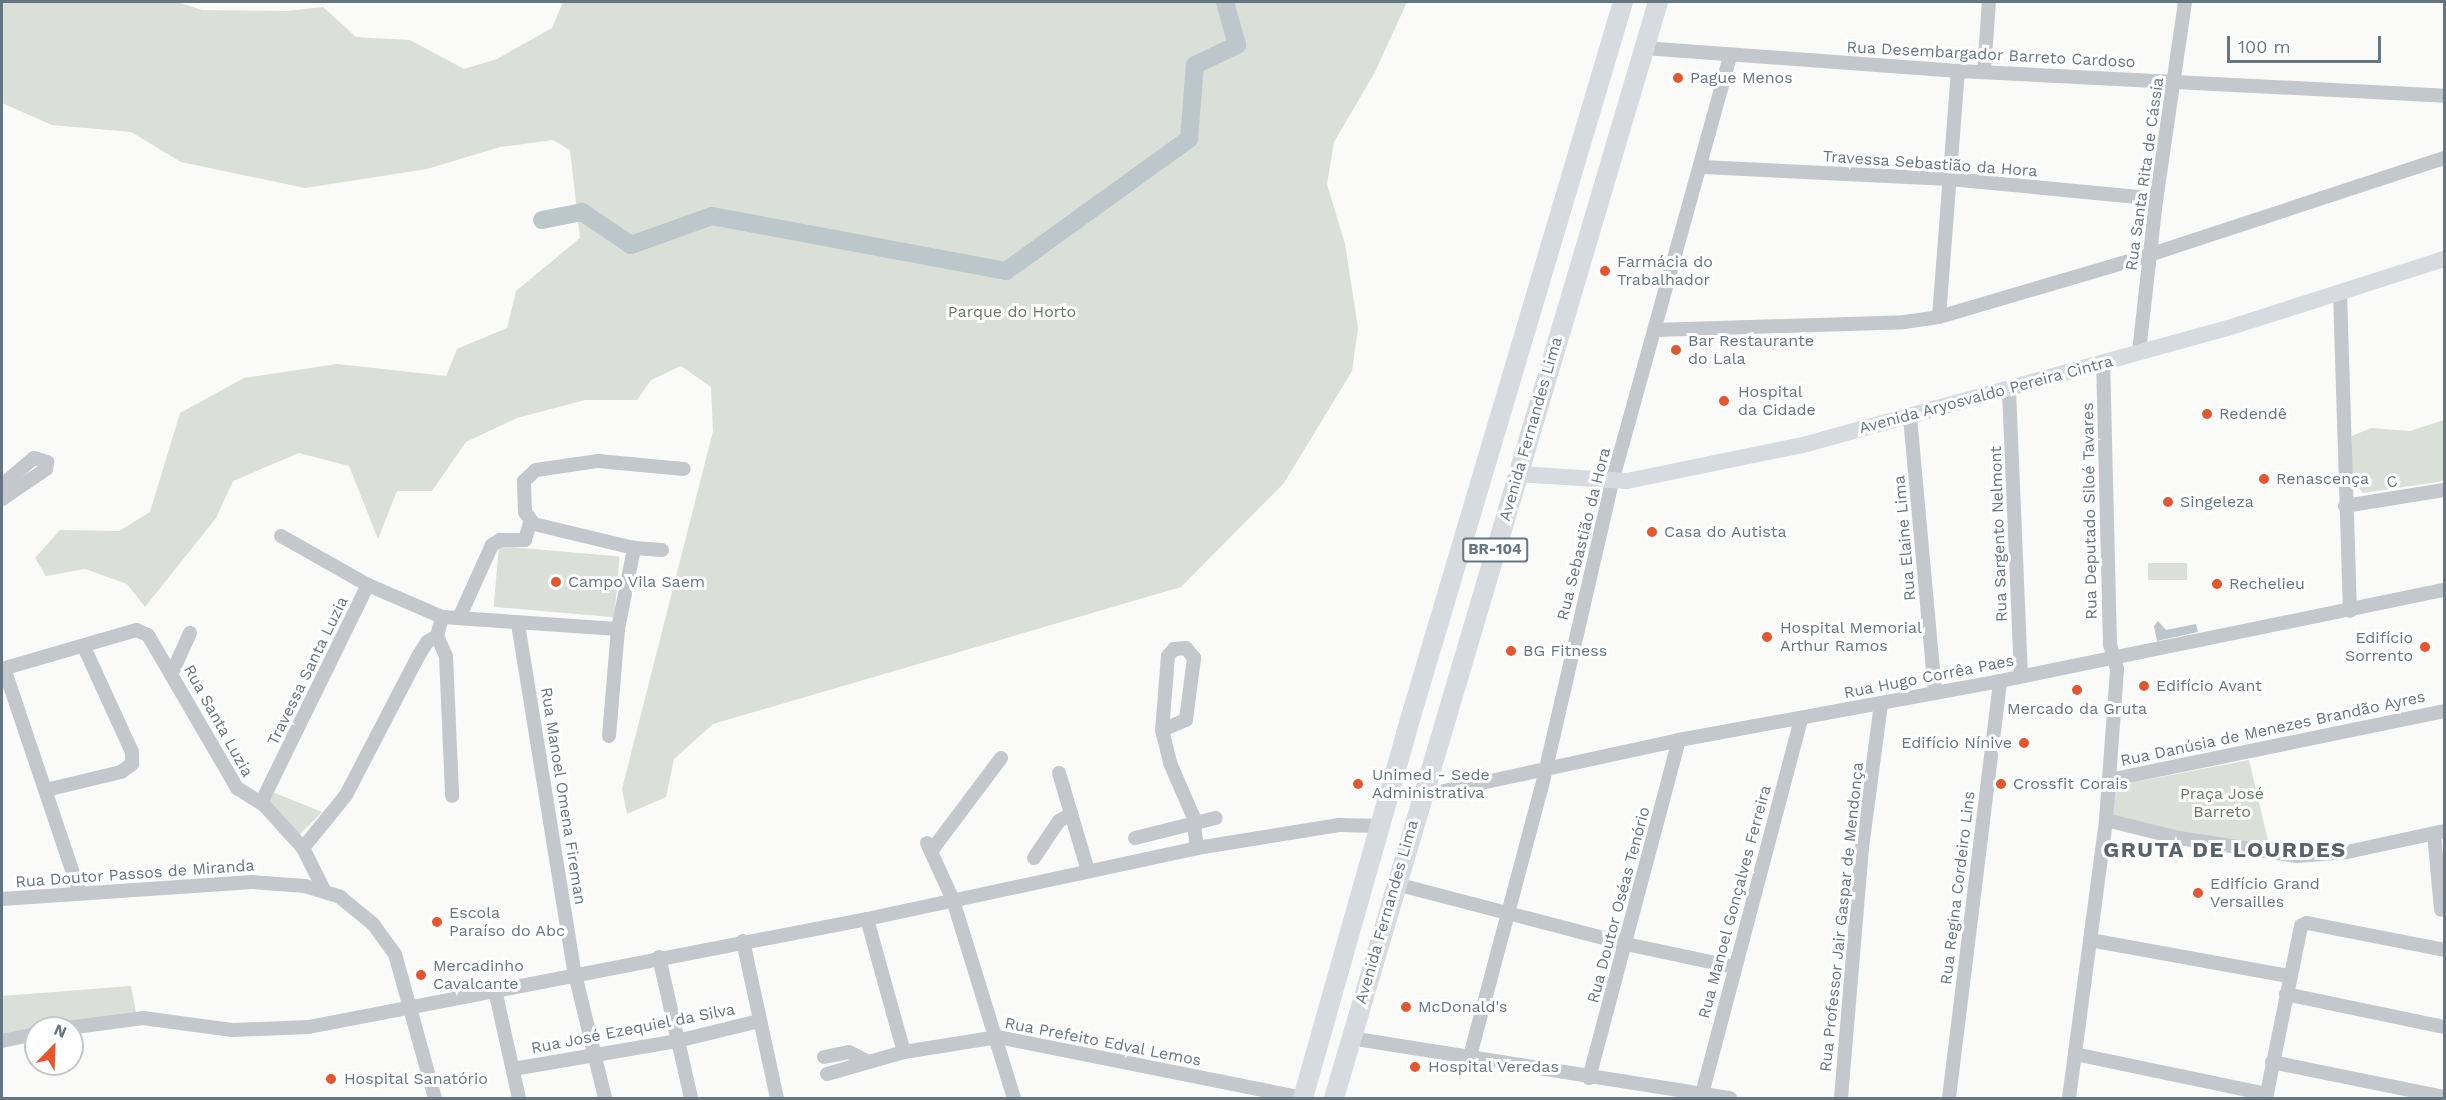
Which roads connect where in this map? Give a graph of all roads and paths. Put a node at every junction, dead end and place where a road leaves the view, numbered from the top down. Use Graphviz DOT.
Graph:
graph roads {
  1 [pos="1623,2"];
  2 [pos="1658,2"];
  3 [pos="1989,2"];
  4 [pos="2185,2"];
  5 [pos="1644,48"];
  6 [pos="1730,57"];
  7 [pos="1958,71"];
  8 [pos="1984,71"];
  9 [pos="2175,82"];
  10 [pos="2445,96"];
  11 [pos="2445,158"];
  12 [pos="1702,167"];
  13 [pos="1950,179"];
  14 [pos="2156,199"];
  15 [pos="2149,255"];
  16 [pos="2445,259"];
  17 [pos="2340,293"];
  18 [pos="1940,317"];
  19 [pos="1655,330"];
  20 [pos="2139,352"];
  21 [pos="2103,364"];
  22 [pos="2009,390"];
  23 [pos="1910,417"];
  24 [pos="684,469"];
  25 [pos="1518,474"];
  26 [pos="1612,482"];
  27 [pos="2,485"];
  28 [pos="2445,490"];
  29 [pos="2,499"];
  30 [pos="2345,506"];
  31 [pos="530,522"];
  32 [pos="280,536"];
  33 [pos="634,548"];
  34 [pos="662,550"];
  35 [pos="368,585"];
  36 [pos="2445,590"];
  37 [pos="2350,611"];
  38 [pos="442,617"];
  39 [pos="459,618"];
  40 [pos="518,624"];
  41 [pos="618,629"];
  42 [pos="190,633"];
  43 [pos="437,636"];
  44 [pos="84,647"];
  45 [pos="2114,657"];
  46 [pos="3,668"];
  47 [pos="172,673"];
  48 [pos="2021,676"];
  49 [pos="2000,681"];
  50 [pos="1935,693"];
  51 [pos="1881,703"];
  52 [pos="2445,711"];
  53 [pos="1801,719"];
  54 [pos="1162,730"];
  55 [pos="609,736"];
  56 [pos="1679,740"];
  57 [pos="1001,758"];
  58 [pos="1545,769"];
  59 [pos="1059,773"];
  60 [pos="2109,780"];
  61 [pos="46,790"];
  62 [pos="452,796"];
  63 [pos="1421,796"];
  64 [pos="261,803"];
  65 [pos="1071,814"];
  66 [pos="1216,818"];
  67 [pos="2106,820"];
  68 [pos="1194,824"];
  69 [pos="1380,826"];
  70 [pos="2439,832"];
  71 [pos="1135,838"];
  72 [pos="303,848"];
  73 [pos="1197,849"];
  74 [pos="1034,858"];
  75 [pos="1088,871"];
  76 [pos="1396,884"];
  77 [pos="324,890"];
  78 [pos="80,894"];
  79 [pos="2,899"];
  80 [pos="953,900"];
  81 [pos="2441,910"];
  82 [pos="1508,911"];
  83 [pos="867,919"];
  84 [pos="2090,940"];
  85 [pos="743,941"];
  86 [pos="1626,944"];
  87 [pos="2445,950"];
  88 [pos="659,957"];
  89 [pos="1734,967"];
  90 [pos="575,974"];
  91 [pos="2289,976"];
  92 [pos="495,990"];
  93 [pos="2286,994"];
  94 [pos="411,1004"];
  95 [pos="759,1022"];
  96 [pos="84,1025"];
  97 [pos="2445,1027"];
  98 [pos="24,1036"];
  99 [pos="998,1037"];
  100 [pos="1350,1038"];
  101 [pos="2,1041"];
  102 [pos="677,1041"];
  103 [pos="904,1052"];
  104 [pos="593,1054"];
  105 [pos="2075,1054"];
  106 [pos="1470,1056"];
  107 [pos="824,1057"];
  108 [pos="869,1062"];
  109 [pos="2272,1062"];
  110 [pos="513,1069"];
  111 [pos="827,1074"];
  112 [pos="1589,1078"];
  113 [pos="1702,1094"];
  114 [pos="2266,1096"];
  115 [pos="2445,1097"];
  116 [pos="435,1098"];
  117 [pos="519,1098"];
  118 [pos="605,1098"];
  119 [pos="691,1098"];
  120 [pos="777,1098"];
  121 [pos="1014,1098"];
  122 [pos="1303,1098"];
  123 [pos="1334,1098"];
  124 [pos="1730,1098"];
  125 [pos="1841,1098"];
  126 [pos="1949,1098"];
  127 [pos="2069,1098"];
  1 -- 69 [label="highway, Avenida Fernandes Lima / BR-104"];
  2 -- 5 [label="highway, Avenida Fernandes Lima / BR-104"];
  3 -- 8 [label="street"];
  4 -- 9 [label="street, Rua Santa Rita de Cássia"];
  5 -- 6 [label="street, Rua Desembargador Barreto Cardoso"];
  5 -- 25 [label="highway, Avenida Fernandes Lima / BR-104"];
  6 -- 7 [label="street, Rua Desembargador Barreto Cardoso"];
  6 -- 12 [label="street, Rua Sebastião da Hora"];
  7 -- 8 [label="street, Rua Desembargador Barreto Cardoso"];
  7 -- 13 [label="street"];
  8 -- 9 [label="street, Rua Desembargador Barreto Cardoso"];
  9 -- 10 [label="street, Rua Desembargador Barreto Cardoso"];
  9 -- 14 [label="street, Rua Santa Rita de Cássia"];
  11 -- 15 [label="street"];
  12 -- 13 [label="street, Travessa Sebastião da Hora"];
  12 -- 19 [label="street, Rua Sebastião da Hora"];
  13 -- 14 [label="street, Travessa Sebastião da Hora"];
  13 -- 18 [label="street"];
  14 -- 15 [label="street, Rua Santa Rita de Cássia"];
  15 -- 18 [label="street"];
  15 -- 20 [label="street, Rua Santa Rita de Cássia"];
  16 -- 17 [label="main road, Avenida Aryosvaldo Pereira Cintra"];
  17 -- 20 [label="main road, Avenida Aryosvaldo Pereira Cintra"];
  17 -- 30 [label="street"];
  18 -- 19 [label="street"];
  19 -- 26 [label="street, Rua Sebastião da Hora"];
  20 -- 21 [label="main road, Avenida Aryosvaldo Pereira Cintra"];
  21 -- 22 [label="main road, Avenida Aryosvaldo Pereira Cintra"];
  21 -- 45 [label="street, Rua Deputado Siloé Tavares"];
  22 -- 23 [label="main road, Avenida Aryosvaldo Pereira Cintra"];
  22 -- 48 [label="street, Rua Sargento Nelmont"];
  23 -- 26 [label="main road, Avenida Aryosvaldo Pereira Cintra"];
  23 -- 50 [label="street, Rua Elaine Lima"];
  24 -- 31 [label="street"];
  25 -- 26 [label="main road, Avenida Aryosvaldo Pereira Cintra"];
  25 -- 63 [label="highway, Avenida Fernandes Lima / BR-104"];
  26 -- 58 [label="street, Rua Sebastião da Hora"];
  27 -- 29 [label="street"];
  28 -- 30 [label="street, C"];
  30 -- 37 [label="street"];
  31 -- 33 [label="street"];
  31 -- 39 [label="street"];
  32 -- 35 [label="street"];
  33 -- 34 [label="street"];
  33 -- 41 [label="street"];
  35 -- 38 [label="street"];
  35 -- 64 [label="street, Travessa Santa Luzia"];
  36 -- 37 [label="street, Rua Hugo Corrêa Paes"];
  37 -- 45 [label="street, Rua Hugo Corrêa Paes"];
  38 -- 39 [label="street"];
  38 -- 43 [label="street"];
  39 -- 40 [label="street"];
  40 -- 41 [label="street"];
  40 -- 90 [label="street, Rua Manoel Omena Fireman"];
  41 -- 55 [label="street"];
  42 -- 47 [label="street"];
  43 -- 62 [label="street"];
  43 -- 72 [label="street"];
  44 -- 46 [label="street"];
  44 -- 47 [label="street, Rua Santa Luzia"];
  44 -- 61 [label="street"];
  45 -- 48 [label="street, Rua Hugo Corrêa Paes"];
  45 -- 60 [label="street, Rua Deputado Siloé Tavares"];
  46 -- 61 [label="street"];
  47 -- 64 [label="street, Rua Santa Luzia"];
  48 -- 49 [label="street, Rua Hugo Corrêa Paes"];
  49 -- 50 [label="street, Rua Hugo Corrêa Paes"];
  49 -- 126 [label="street, Rua Regina Cordeiro Lins"];
  50 -- 51 [label="street, Rua Hugo Corrêa Paes"];
  51 -- 53 [label="street, Rua Hugo Corrêa Paes"];
  51 -- 125 [label="street, Rua Professor Jair Gaspar de Mendonça"];
  52 -- 60 [label="street, Rua Danúsia de Menezes Brandão Ayres"];
  53 -- 56 [label="street, Rua Hugo Corrêa Paes"];
  53 -- 89 [label="street, Rua Manoel Gonçalves Ferreira"];
  54 -- 54 [label="street"];
  54 -- 68 [label="street"];
  56 -- 58 [label="street, Rua Hugo Corrêa Paes"];
  56 -- 86 [label="street, Rua Doutor Oséas Tenório"];
  57 -- 80 [label="street"];
  58 -- 63 [label="street, Rua Hugo Corrêa Paes"];
  58 -- 82 [label="street, Rua Sebastião da Hora"];
  59 -- 65 [label="street"];
  60 -- 67 [label="street, Rua Deputado Siloé Tavares"];
  61 -- 78 [label="street"];
  63 -- 76 [label="highway, Avenida Fernandes Lima / BR-104"];
  64 -- 72 [label="street, Rua Santa Luzia"];
  65 -- 74 [label="street"];
  65 -- 75 [label="street"];
  66 -- 68 [label="street"];
  67 -- 70 [label="street"];
  67 -- 84 [label="street, Rua Deputado Siloé Tavares"];
  68 -- 71 [label="street"];
  68 -- 73 [label="street"];
  69 -- 73 [label="street"];
  69 -- 122 [label="highway, Avenida Fernandes Lima / BR-104"];
  70 -- 81 [label="street"];
  72 -- 77 [label="street, Rua Santa Luzia"];
  73 -- 75 [label="street"];
  75 -- 80 [label="street"];
  76 -- 82 [label="street"];
  76 -- 100 [label="highway, Avenida Fernandes Lima / BR-104"];
  77 -- 78 [label="street, Rua Doutor Passos de Miranda"];
  77 -- 94 [label="street, Rua Doutor Passos de Miranda"];
  78 -- 79 [label="street, Rua Doutor Passos de Miranda"];
  80 -- 83 [label="street"];
  80 -- 99 [label="street"];
  82 -- 86 [label="street"];
  82 -- 106 [label="street, Rua Sebastião da Hora"];
  83 -- 85 [label="street"];
  83 -- 103 [label="street"];
  84 -- 91 [label="street"];
  84 -- 105 [label="street, Rua Deputado Siloé Tavares"];
  85 -- 88 [label="street"];
  85 -- 95 [label="street"];
  86 -- 89 [label="street"];
  86 -- 112 [label="street, Rua Doutor Oséas Tenório"];
  87 -- 91 [label="street"];
  88 -- 90 [label="street"];
  88 -- 102 [label="street"];
  89 -- 113 [label="street, Rua Manoel Gonçalves Ferreira"];
  90 -- 92 [label="street"];
  90 -- 104 [label="street, Rua Manoel Omena Fireman"];
  91 -- 93 [label="street"];
  92 -- 94 [label="street"];
  92 -- 110 [label="street"];
  93 -- 97 [label="street"];
  93 -- 109 [label="street"];
  94 -- 96 [label="street"];
  94 -- 116 [label="street, Rua Doutor Passos de Miranda"];
  95 -- 102 [label="street, Rua José Ezequiel da Silva"];
  95 -- 120 [label="street"];
  98 -- 101 [label="street"];
  99 -- 103 [label="street, Rua Prefeito Edval Lemos"];
  99 -- 121 [label="street"];
  99 -- 122 [label="street, Rua Prefeito Edval Lemos"];
  100 -- 106 [label="street"];
  100 -- 123 [label="highway, Avenida Fernandes Lima / BR-104"];
  102 -- 104 [label="street, Rua José Ezequiel da Silva"];
  102 -- 119 [label="street"];
  103 -- 108 [label="street, Rua Prefeito Edval Lemos"];
  104 -- 110 [label="street, Rua José Ezequiel da Silva"];
  104 -- 118 [label="street, Rua Manoel Omena Fireman"];
  105 -- 114 [label="street"];
  105 -- 127 [label="street, Rua Deputado Siloé Tavares"];
  106 -- 112 [label="street"];
  107 -- 108 [label="street"];
  108 -- 111 [label="street, Rua Prefeito Edval Lemos"];
  109 -- 114 [label="street"];
  109 -- 115 [label="street"];
  110 -- 117 [label="street"];
  112 -- 113 [label="street"];
  113 -- 124 [label="street"];
}
